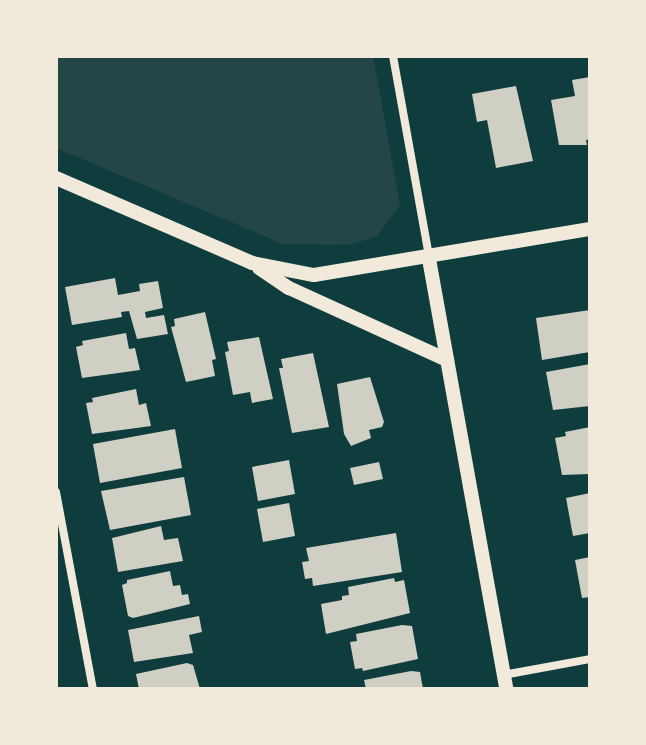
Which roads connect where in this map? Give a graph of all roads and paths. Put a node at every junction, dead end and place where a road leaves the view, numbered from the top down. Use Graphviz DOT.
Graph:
graph roads {
  1 [pos="393,56"];
  2 [pos="56,178"];
  3 [pos="590,229"];
  4 [pos="429,259"];
  5 [pos="252,263"];
  6 [pos="447,360"];
  7 [pos="56,492"];
  8 [pos="590,659"];
  9 [pos="504,682"];
  10 [pos="93,689"];
  1 -- 4 [label="street"];
  2 -- 5 [label="street"];
  3 -- 4 [label="street"];
  4 -- 5 [label="street"];
  4 -- 6 [label="street"];
  5 -- 6 [label="street"];
  6 -- 9 [label="street"];
  7 -- 10 [label="street"];
  8 -- 9 [label="street"];
}
